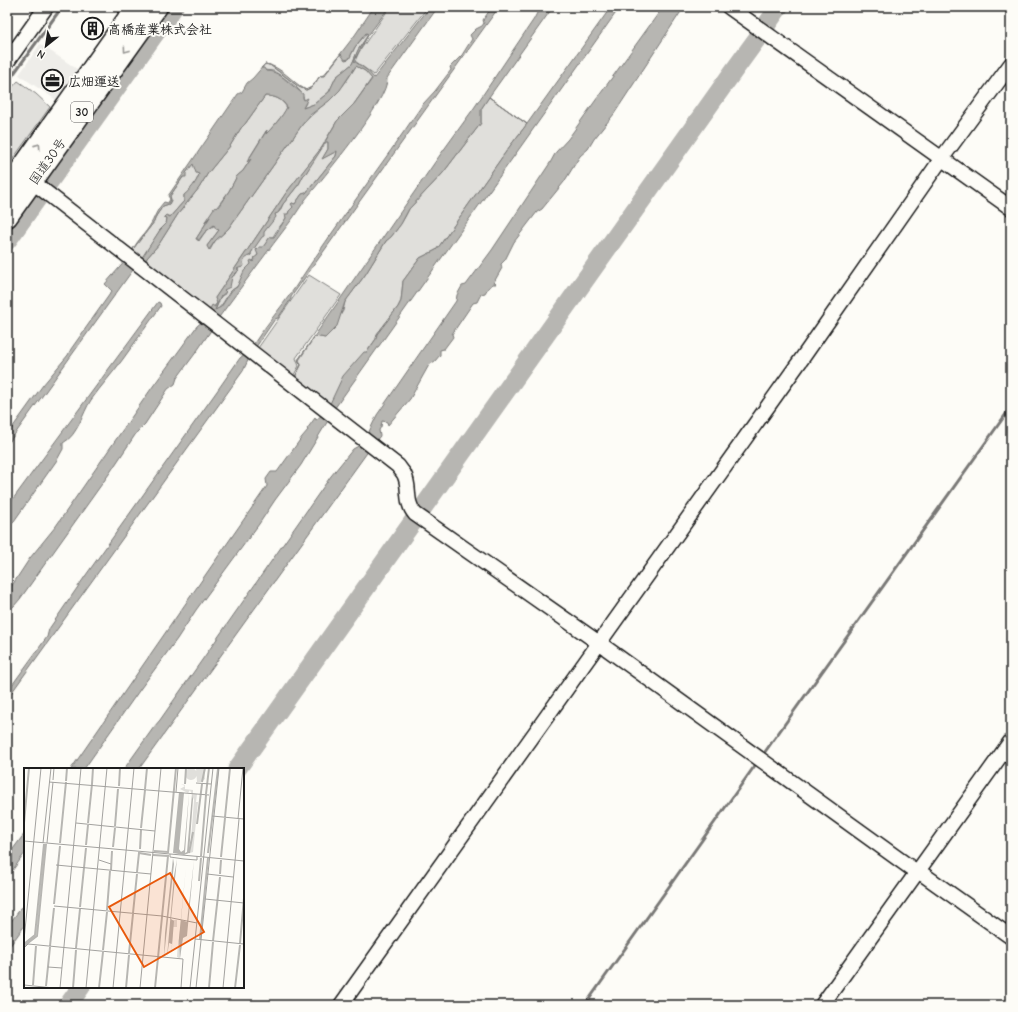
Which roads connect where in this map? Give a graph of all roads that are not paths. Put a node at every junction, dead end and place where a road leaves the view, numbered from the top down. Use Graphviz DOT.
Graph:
graph roads {
  1 [pos="46,7"];
  2 [pos="136,7"];
  3 [pos="156,7"];
  4 [pos="729,7"];
  5 [pos="7,62"];
  6 [pos="1011,64"];
  7 [pos="946,161"];
  8 [pos="35,183"];
  9 [pos="7,189"];
  10 [pos="1011,208"];
  11 [pos="7,217"];
  12 [pos="602,645"];
  13 [pos="1011,741"];
  14 [pos="917,871"];
  15 [pos="1011,937"];
  16 [pos="341,1005"];
  17 [pos="822,1005"];
  1 -- 5 [label="street"];
  8 -- 2 [label="highway, 国道30号 / 30, one-way"];
  3 -- 8 [label="highway, 国道30号 / 30, one-way"];
  4 -- 7 [label="street"];
  6 -- 7 [label="street"];
  7 -- 10 [label="street"];
  7 -- 12 [label="street"];
  8 -- 9 [label="highway, 国道30号 / 30"];
  8 -- 11 [label="highway, 国道30号 / 30"];
  8 -- 12 [label="street"];
  12 -- 14 [label="street"];
  12 -- 16 [label="street"];
  13 -- 14 [label="street"];
  14 -- 15 [label="street"];
  14 -- 17 [label="street"];
}
